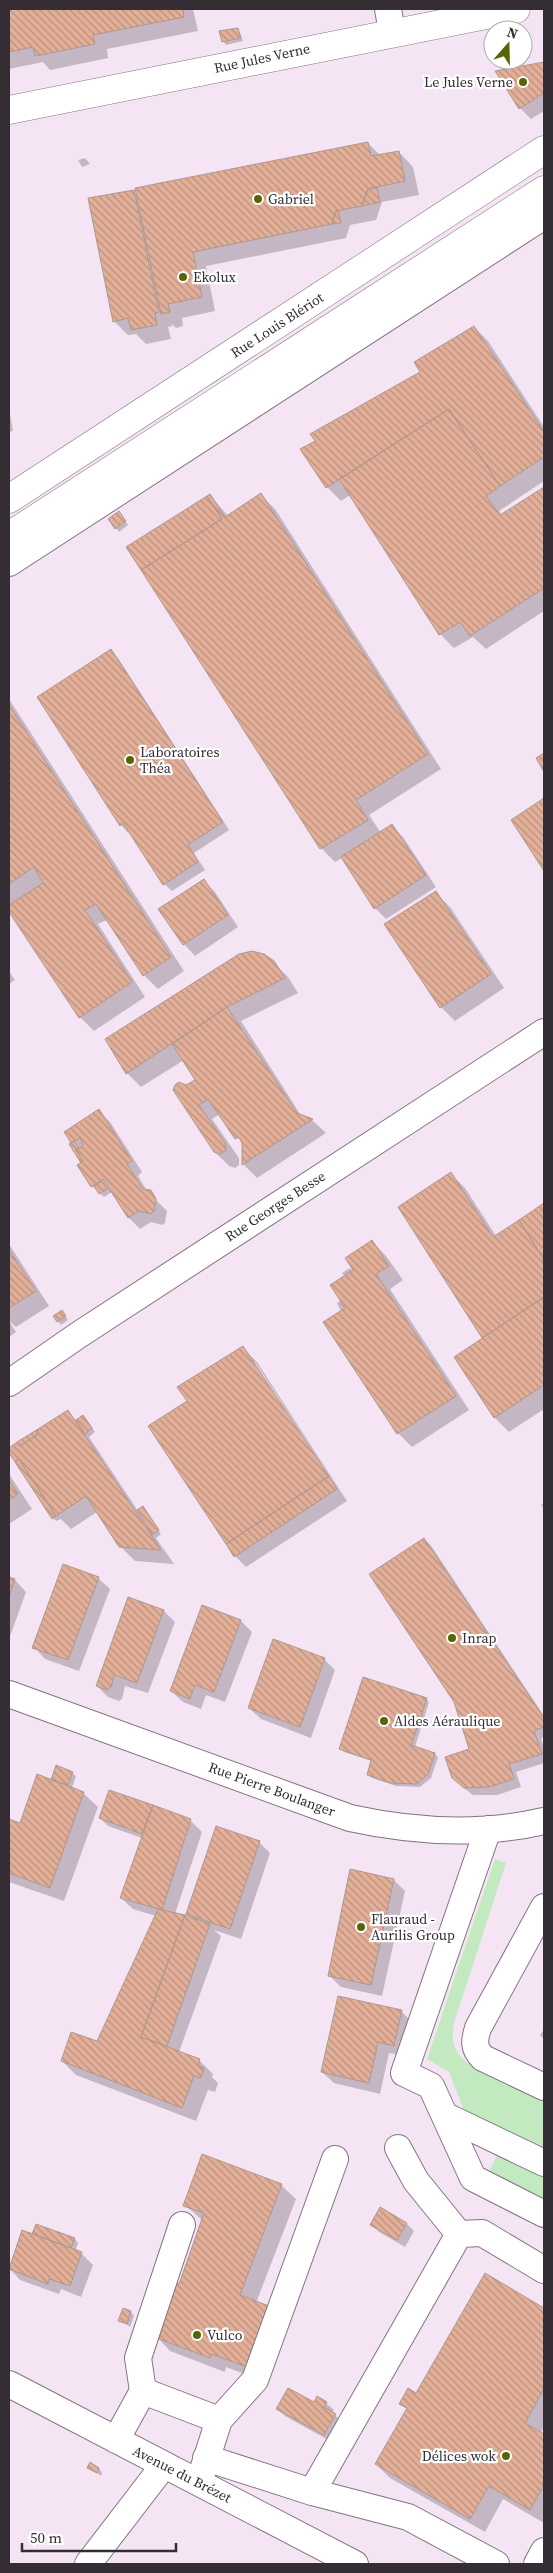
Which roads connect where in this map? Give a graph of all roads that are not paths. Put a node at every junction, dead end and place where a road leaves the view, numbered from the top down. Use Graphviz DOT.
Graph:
graph roads {
  1 [pos="516,9"];
  2 [pos="390,20"];
  3 [pos="9,110"];
  4 [pos="544,150"];
  5 [pos="544,190"];
  6 [pos="544,216"];
  7 [pos="9,499"];
  8 [pos="9,536"];
  9 [pos="9,563"];
  10 [pos="544,1032"];
  11 [pos="9,1383"];
  12 [pos="9,1694"];
  13 [pos="544,1821"];
  14 [pos="488,1829"];
  15 [pos="544,1907"];
  16 [pos="544,2087"];
  17 [pos="446,2116"];
  18 [pos="398,2148"];
  19 [pos="335,2159"];
  20 [pos="544,2163"];
  21 [pos="544,2214"];
  22 [pos="182,2225"];
  23 [pos="459,2234"];
  24 [pos="544,2270"];
  25 [pos="9,2384"];
  26 [pos="143,2391"];
  27 [pos="219,2420"];
  28 [pos="116,2440"];
  29 [pos="206,2458"];
  30 [pos="164,2465"];
  31 [pos="198,2483"];
  32 [pos="312,2492"];
  33 [pos="544,2551"];
  34 [pos="88,2564"];
  35 [pos="355,2564"];
  36 [pos="496,2564"];
  37 [pos="537,2564"];
  1 -- 2 [label="main road, Rue Jules Verne"];
  2 -- 3 [label="main road, Rue Jules Verne"];
  4 -- 7 [label="main road, Rue Louis Blériot"];
  5 -- 8 [label="main road"];
  6 -- 9 [label="street"];
  10 -- 11 [label="street, Rue Georges Besse"];
  12 -- 14 [label="street, Rue Pierre Boulanger"];
  13 -- 14 [label="street, Rue Pierre Boulanger"];
  14 -- 17 [label="street"];
  15 -- 16 [label="street"];
  17 -- 20 [label="street"];
  17 -- 21 [label="street"];
  18 -- 23 [label="street"];
  19 -- 27 [label="street"];
  22 -- 26 [label="street"];
  23 -- 24 [label="street"];
  23 -- 32 [label="street"];
  25 -- 28 [label="street, Avenue du Brézet"];
  26 -- 27 [label="street"];
  26 -- 28 [label="street"];
  27 -- 29 [label="street"];
  28 -- 30 [label="street, Avenue du Brézet"];
  29 -- 31 [label="street"];
  29 -- 32 [label="street"];
  30 -- 31 [label="street, Avenue du Brézet"];
  30 -- 34 [label="street"];
  31 -- 35 [label="street, Avenue du Brézet"];
  32 -- 36 [label="street"];
  33 -- 37 [label="street"];
}
